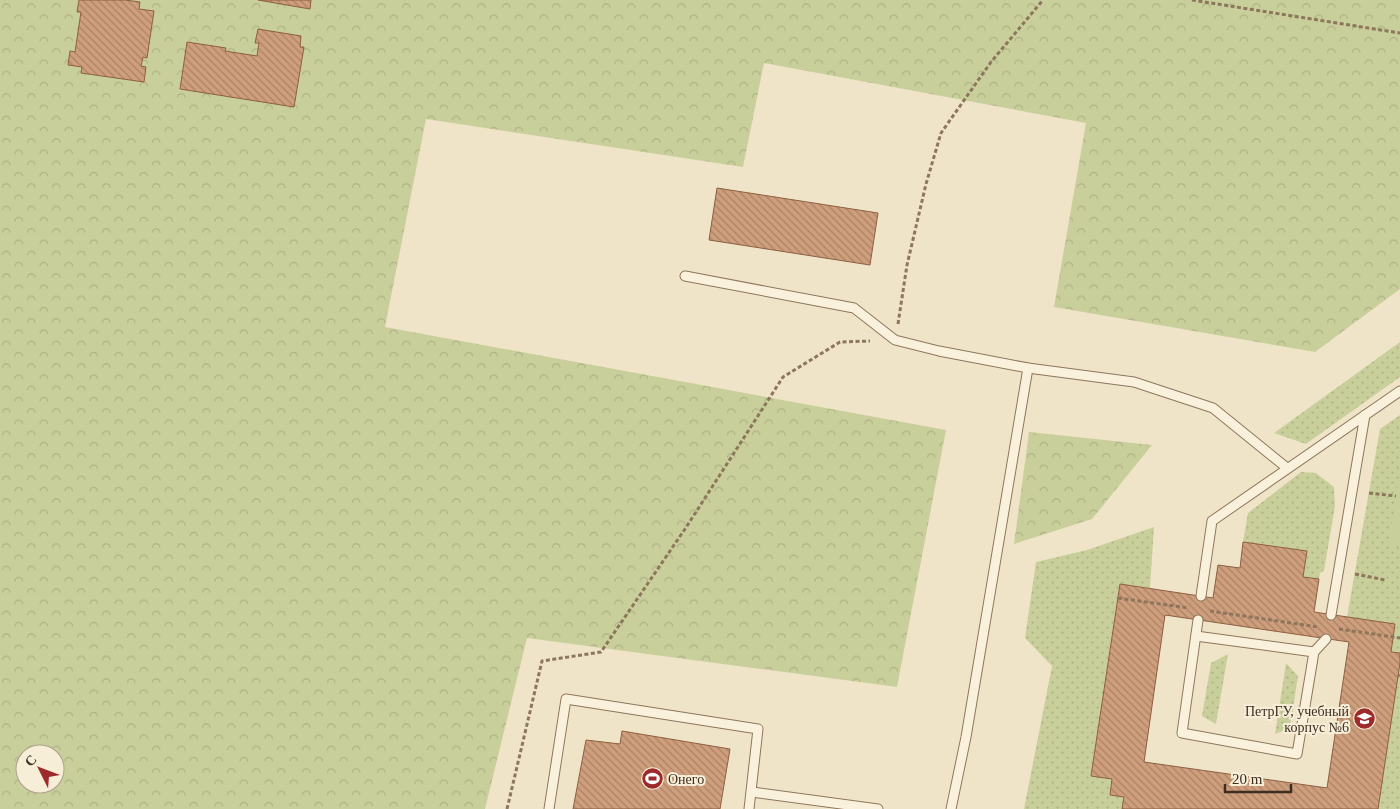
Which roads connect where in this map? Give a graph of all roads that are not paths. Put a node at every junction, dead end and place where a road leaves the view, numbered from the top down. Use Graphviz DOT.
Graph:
graph roads {
  1 [pos="685,276"];
  2 [pos="1028,368"];
  3 [pos="1400,391"];
  4 [pos="1365,415"];
  5 [pos="1287,468"];
  6 [pos="1201,596"];
  7 [pos="1331,615"];
  8 [pos="1198,620"];
  9 [pos="1196,636"];
  10 [pos="1326,639"];
  11 [pos="1314,652"];
  12 [pos="752,792"];
  13 [pos="549,809"];
  14 [pos="749,809"];
  15 [pos="878,809"];
  16 [pos="951,809"];
  1 -- 2 [label="lane"];
  2 -- 5 [label="lane"];
  2 -- 16 [label="lane"];
  3 -- 4 [label="lane"];
  4 -- 5 [label="lane"];
  4 -- 7 [label="lane"];
  5 -- 6 [label="lane"];
  8 -- 9 [label="lane"];
  9 -- 11 [label="lane"];
  9 -- 11 [label="lane"];
  10 -- 11 [label="lane"];
  12 -- 13 [label="lane"];
  12 -- 14 [label="lane"];
  12 -- 15 [label="lane"];
}
